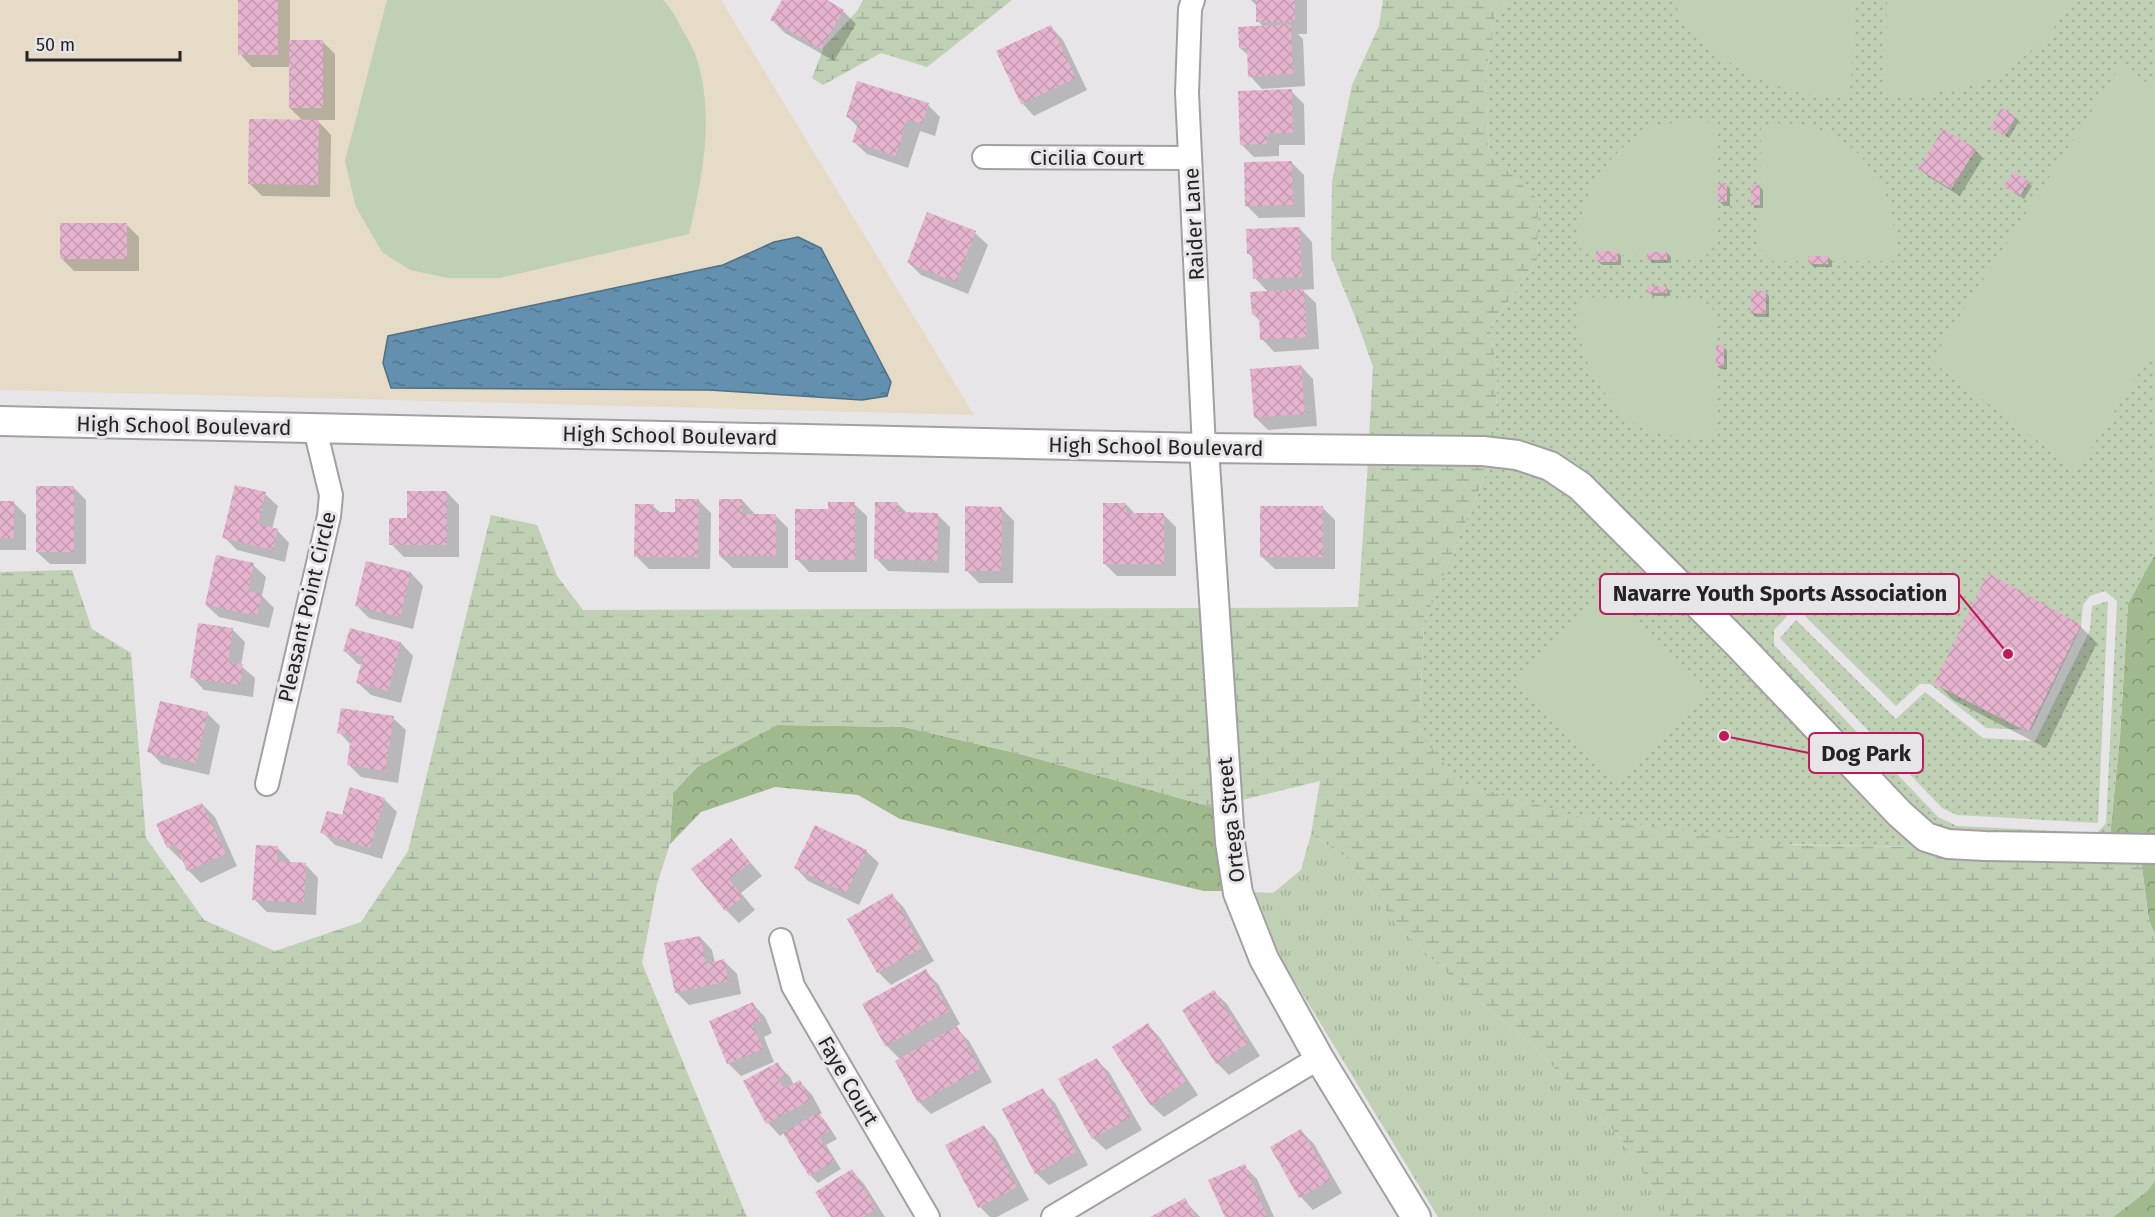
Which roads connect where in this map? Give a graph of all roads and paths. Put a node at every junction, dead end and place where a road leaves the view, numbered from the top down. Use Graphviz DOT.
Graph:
graph roads {
  1 [pos="1193,0"];
  2 [pos="984,157"];
  3 [pos="1191,158"];
  4 [pos="0,421"];
  5 [pos="315,429"];
  6 [pos="1204,448"];
  7 [pos="267,784"];
  8 [pos="2155,849"];
  9 [pos="781,940"];
  10 [pos="1319,1058"];
  11 [pos="928,1217"];
  12 [pos="1053,1217"];
  13 [pos="1416,1217"];
  1 -- 3 [label="street, Raider Lane"];
  2 -- 3 [label="street, Cicilia Court"];
  3 -- 6 [label="street, Raider Lane"];
  4 -- 5 [label="street, High School Boulevard"];
  5 -- 6 [label="street, High School Boulevard"];
  5 -- 7 [label="street, Pleasant Point Circle"];
  6 -- 8 [label="street, High School Boulevard"];
  6 -- 10 [label="street, Ortega Street"];
  9 -- 11 [label="street, Faye Court"];
  10 -- 12 [label="street"];
  10 -- 13 [label="street, Ortega Street"];
}
